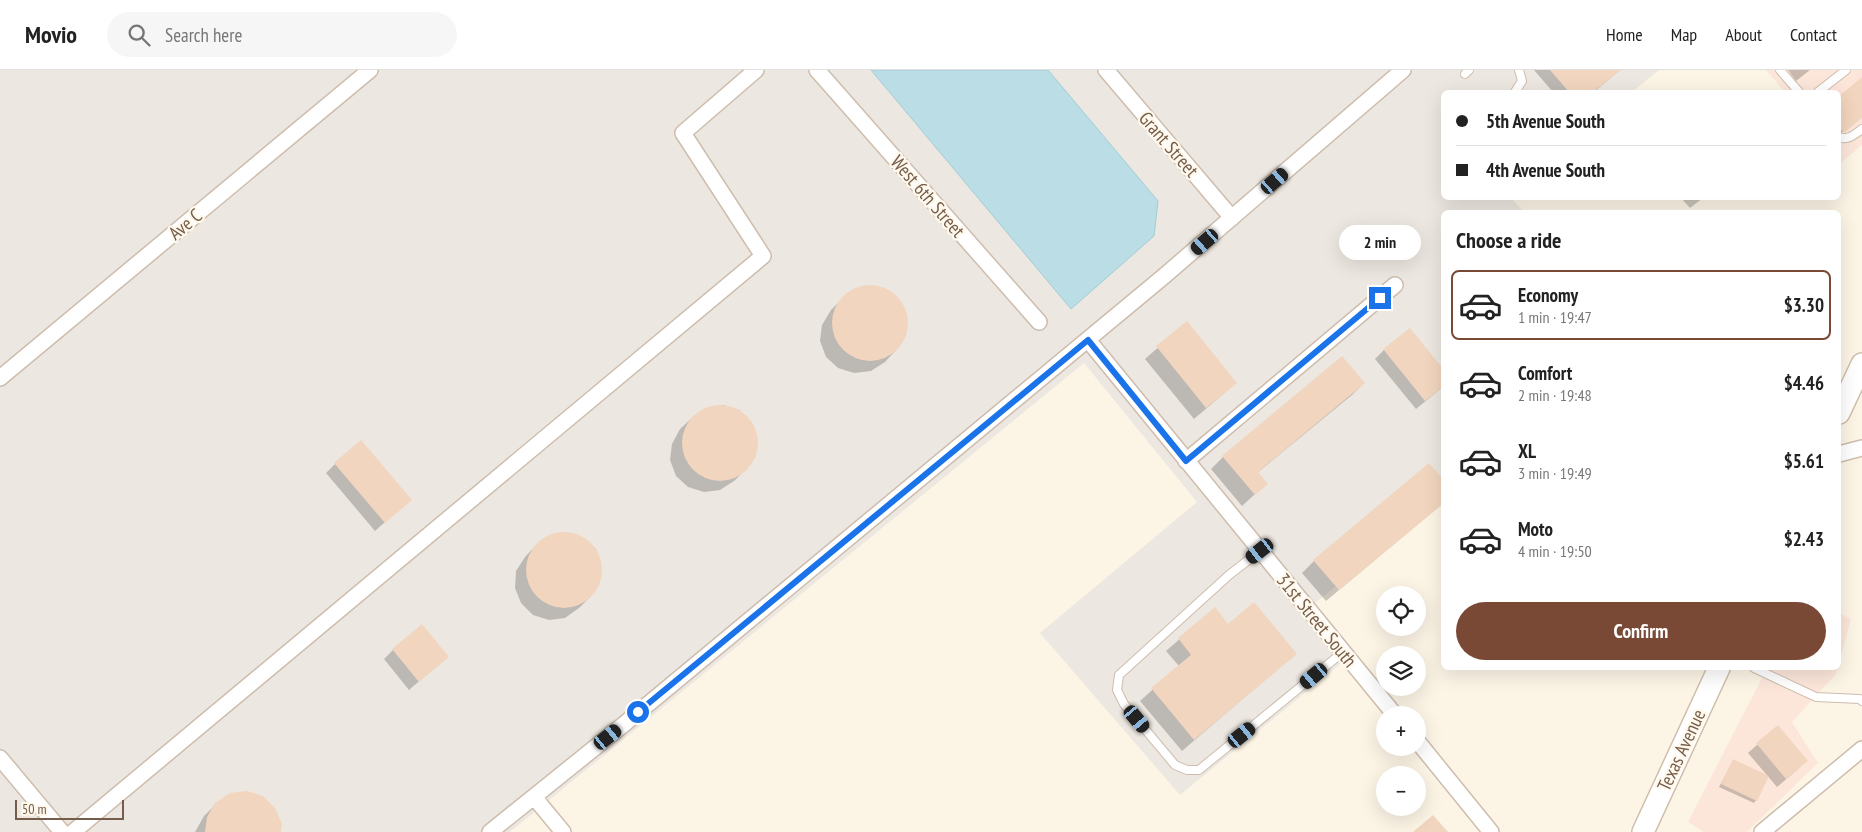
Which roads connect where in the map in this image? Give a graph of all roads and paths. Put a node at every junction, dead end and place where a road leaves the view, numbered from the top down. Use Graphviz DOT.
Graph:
graph roads {
  1 [pos="370,70"];
  2 [pos="756,70"];
  3 [pos="817,70"];
  4 [pos="1106,70"];
  5 [pos="1403,70"];
  6 [pos="1519,70"];
  7 [pos="1780,70"];
  8 [pos="1846,70"];
  9 [pos="1516,90"];
  10 [pos="1797,90"];
  11 [pos="1821,90"];
  12 [pos="1862,129"];
  13 [pos="1841,138"];
  14 [pos="1232,218"];
  15 [pos="1395,285"];
  16 [pos="1039,322"];
  17 [pos="1088,340"];
  18 [pos="1862,364"];
  19 [pos="0,378"];
  20 [pos="1841,409"];
  21 [pos="1862,448"];
  22 [pos="1841,453"];
  23 [pos="1186,461"];
  24 [pos="1260,551"];
  25 [pos="1343,652"];
  26 [pos="1718,670"];
  27 [pos="1758,670"];
  28 [pos="1862,701"];
  29 [pos="1388,706"];
  30 [pos="1862,749"];
  31 [pos="1426,752"];
  32 [pos="0,758"];
  33 [pos="534,797"];
  34 [pos="62,832"];
  35 [pos="73,832"];
  36 [pos="490,832"];
  37 [pos="563,832"];
  38 [pos="1491,832"];
  39 [pos="1643,832"];
  40 [pos="1762,832"];
  1 -- 19 [label="street, Ave C"];
  2 -- 35 [label="street"];
  3 -- 16 [label="street, West 6th Street"];
  4 -- 14 [label="street, Grant Street"];
  5 -- 14 [label="street"];
  6 -- 9 [label="lane"];
  7 -- 10 [label="lane"];
  8 -- 11 [label="lane"];
  12 -- 13 [label="lane"];
  14 -- 17 [label="street"];
  15 -- 23 [label="street"];
  17 -- 23 [label="street, 31st Street South"];
  17 -- 33 [label="street"];
  18 -- 20 [label="main road"];
  21 -- 22 [label="street"];
  23 -- 24 [label="street, 31st Street South"];
  24 -- 25 [label="street, 31st Street South"];
  24 -- 25 [label="lane"];
  25 -- 29 [label="street, 31st Street South"];
  26 -- 39 [label="main road, Texas Avenue"];
  27 -- 28 [label="lane"];
  30 -- 40 [label="street"];
  31 -- 38 [label="street"];
  32 -- 34 [label="street"];
  33 -- 36 [label="street"];
  33 -- 37 [label="street"];
}
